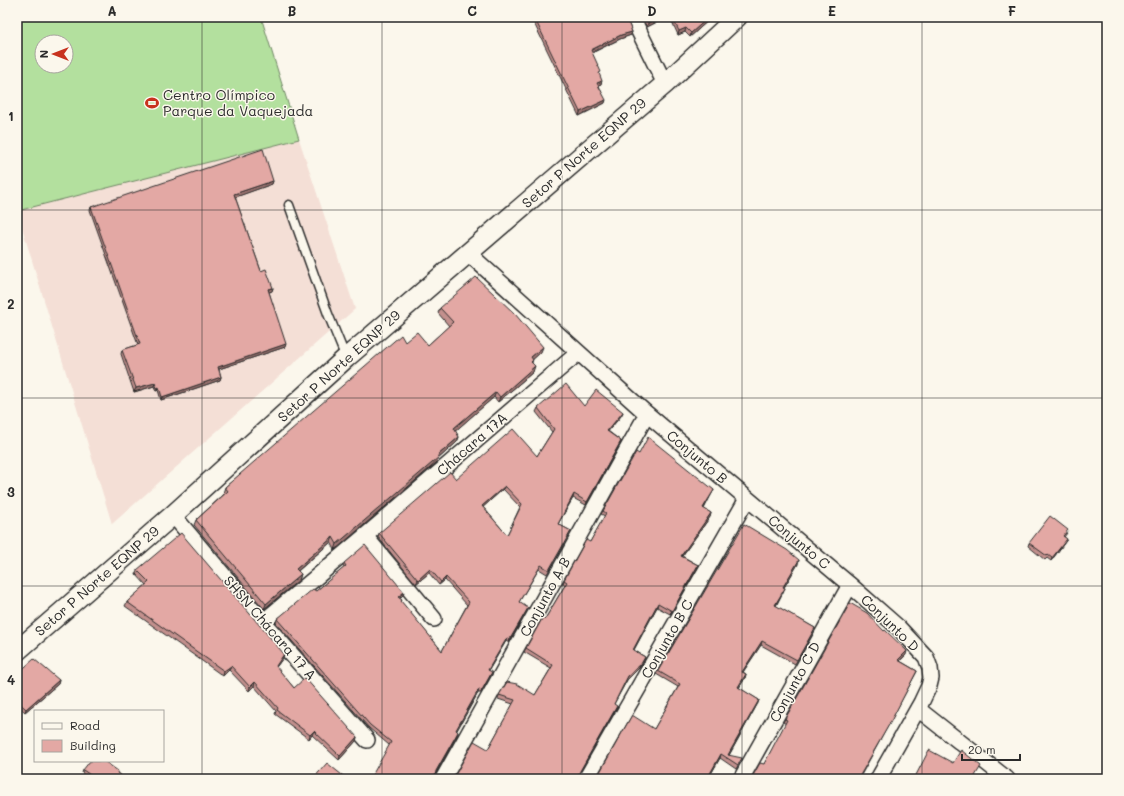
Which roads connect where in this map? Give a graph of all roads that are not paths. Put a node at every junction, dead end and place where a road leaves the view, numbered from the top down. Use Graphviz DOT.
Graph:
graph roads {
  1 [pos="632,17"];
  2 [pos="737,17"];
  3 [pos="665,84"];
  4 [pos="289,205"];
  5 [pos="468,254"];
  6 [pos="578,353"];
  7 [pos="346,358"];
  8 [pos="647,414"];
  9 [pos="747,499"];
  10 [pos="173,515"];
  11 [pos="365,536"];
  12 [pos="850,585"];
  13 [pos="434,619"];
  14 [pos="263,622"];
  15 [pos="17,651"];
  16 [pos="918,709"];
  17 [pos="367,740"];
  18 [pos="443,779"];
  19 [pos="586,779"];
  20 [pos="741,779"];
  21 [pos="878,779"];
  22 [pos="1006,779"];
  1 -- 3 [label="street"];
  2 -- 3 [label="street, Setor P Norte EQNP 29"];
  3 -- 5 [label="street, Setor P Norte EQNP 29"];
  4 -- 7 [label="lane"];
  5 -- 6 [label="street, Conjunto B"];
  5 -- 7 [label="street, Setor P Norte EQNP 29"];
  6 -- 8 [label="street, Conjunto B"];
  6 -- 11 [label="street, Chácara 17A"];
  7 -- 10 [label="street, Setor P Norte EQNP 29"];
  8 -- 9 [label="street, Conjunto B"];
  8 -- 18 [label="street, Conjunto A B"];
  9 -- 12 [label="street, Conjunto C"];
  9 -- 19 [label="street, Conjunto B C"];
  10 -- 14 [label="street, SHSN Chácara 17 A"];
  10 -- 15 [label="street, Setor P Norte EQNP 29"];
  11 -- 13 [label="street"];
  11 -- 14 [label="street, Chácara 17A"];
  12 -- 16 [label="street, Conjunto D"];
  12 -- 20 [label="street, Conjunto C D"];
  14 -- 17 [label="street, SHSN Chácara 17 A"];
  16 -- 21 [label="street"];
  16 -- 22 [label="street"];
}
